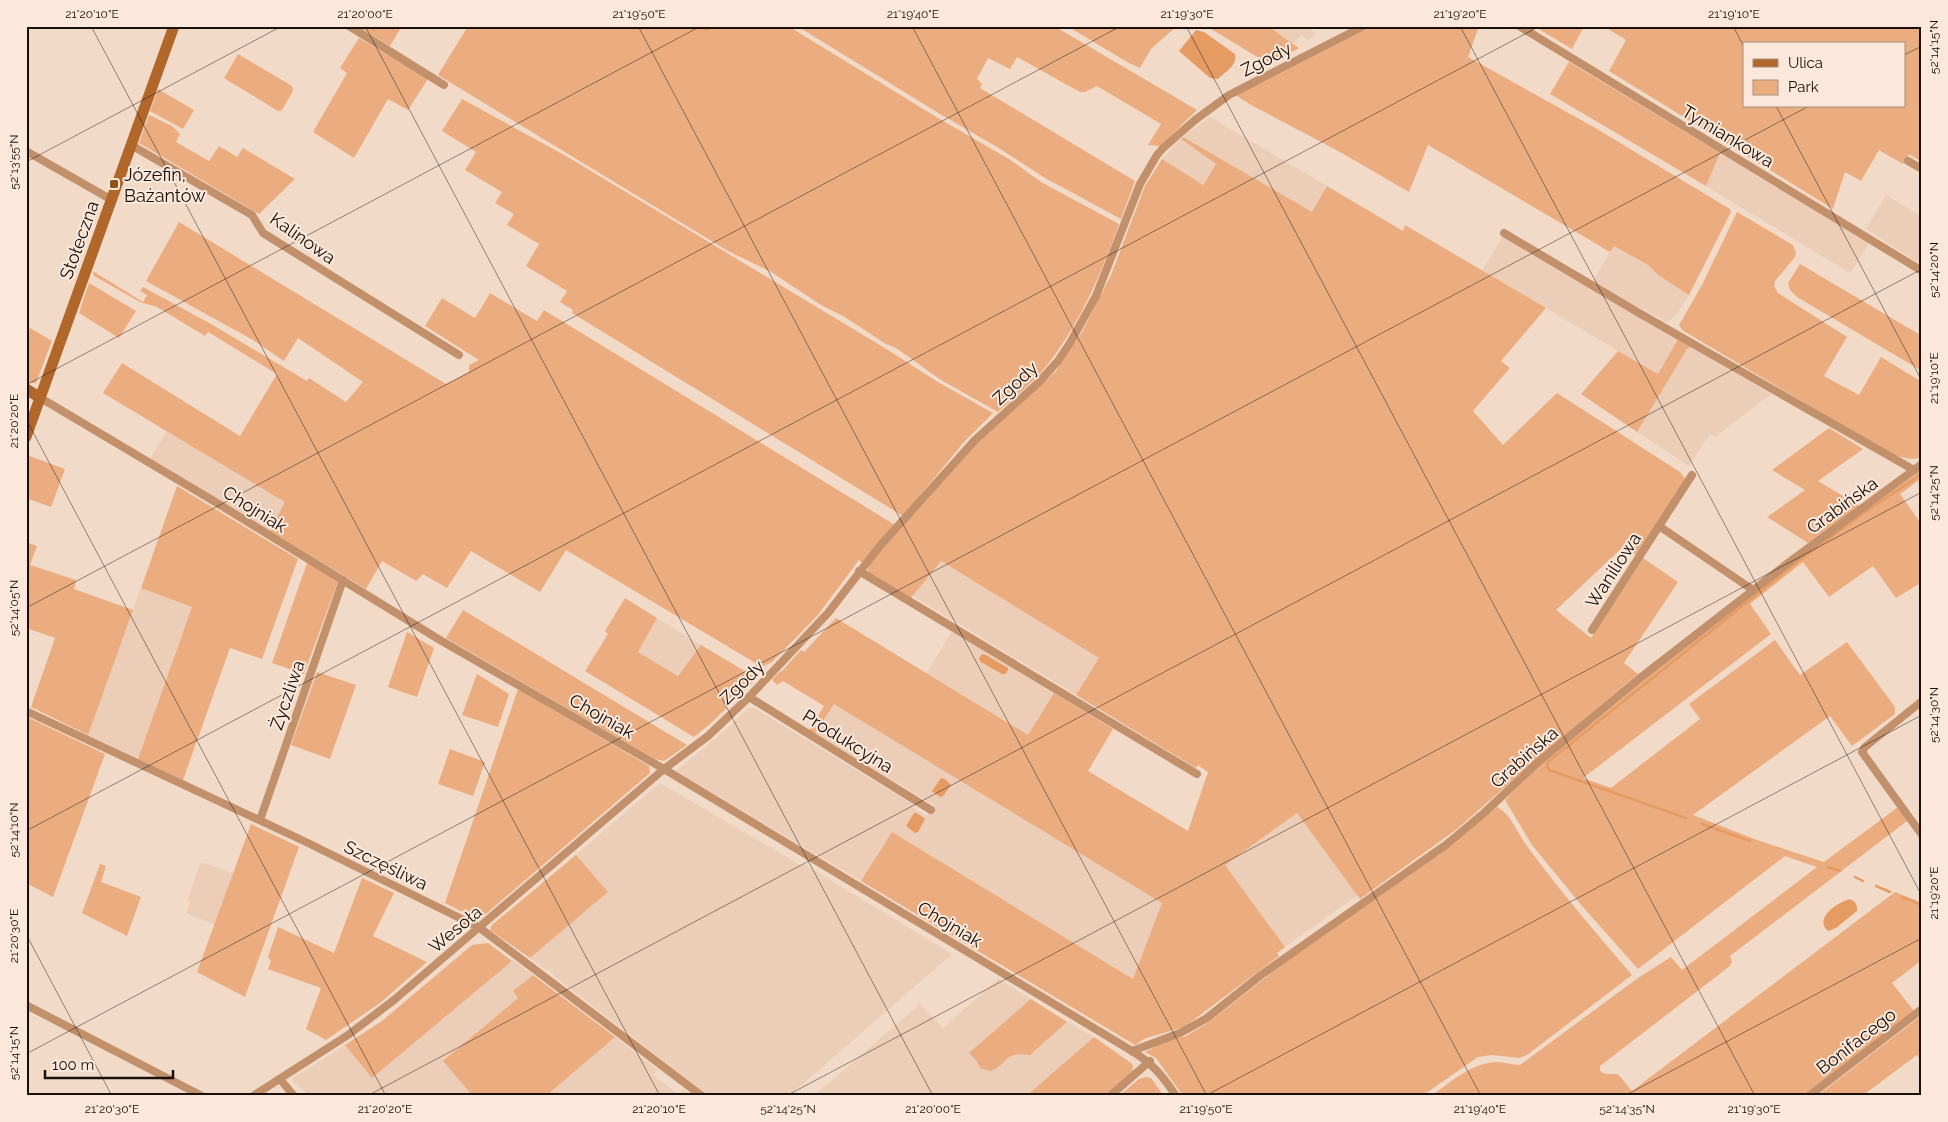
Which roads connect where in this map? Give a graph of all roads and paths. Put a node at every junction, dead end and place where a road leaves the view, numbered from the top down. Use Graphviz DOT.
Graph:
graph roads {
  1 [pos="174,26"];
  2 [pos="349,26"];
  3 [pos="1364,26"];
  4 [pos="1519,26"];
  5 [pos="444,85"];
  6 [pos="131,145"];
  7 [pos="26,151"];
  8 [pos="1908,161"];
  9 [pos="1922,169"];
  10 [pos="112,200"];
  11 [pos="1504,233"];
  12 [pos="1922,271"];
  13 [pos="459,355"];
  14 [pos="26,390"];
  15 [pos="40,397"];
  16 [pos="26,437"];
  17 [pos="1922,464"];
  18 [pos="1914,470"];
  19 [pos="1692,475"];
  20 [pos="1659,526"];
  21 [pos="859,571"];
  22 [pos="343,580"];
  23 [pos="1753,590"];
  24 [pos="1592,630"];
  25 [pos="749,697"];
  26 [pos="1922,701"];
  27 [pos="26,711"];
  28 [pos="664,769"];
  29 [pos="1197,774"];
  30 [pos="931,810"];
  31 [pos="260,820"];
  32 [pos="1922,835"];
  33 [pos="480,928"];
  34 [pos="26,1005"];
  35 [pos="1922,1009"];
  36 [pos="1132,1051"];
  37 [pos="1150,1061"];
  38 [pos="280,1078"];
  39 [pos="202,1096"];
  40 [pos="253,1096"];
  41 [pos="294,1096"];
  42 [pos="702,1096"];
  43 [pos="1110,1096"];
  44 [pos="1176,1096"];
  45 [pos="1809,1096"];
  1 -- 6 [label="street, Stołeczna"];
  2 -- 5 [label="street"];
  3 -- 21 [label="street, Zgody"];
  4 -- 12 [label="street, Tymiankowa"];
  6 -- 10 [label="street, Stołeczna"];
  6 -- 13 [label="street, Kalinowa"];
  7 -- 10 [label="street"];
  8 -- 9 [label="street"];
  10 -- 15 [label="street, Stołeczna"];
  11 -- 18 [label="street"];
  14 -- 15 [label="street"];
  15 -- 16 [label="street, Stołeczna"];
  15 -- 22 [label="street, Chojniak"];
  17 -- 18 [label="street, Grabińska"];
  18 -- 23 [label="street, Grabińska"];
  19 -- 20 [label="street, Waniliowa"];
  20 -- 23 [label="street, Waniliowa"];
  20 -- 24 [label="street, Waniliowa"];
  21 -- 25 [label="street, Zgody"];
  21 -- 29 [label="street"];
  22 -- 28 [label="street, Chojniak"];
  22 -- 31 [label="street, Życzliwa"];
  23 -- 36 [label="street, Grabińska"];
  25 -- 28 [label="street, Zgody"];
  25 -- 30 [label="street, Produkcyjna"];
  26 -- 32 [label="street"];
  27 -- 31 [label="street, Szczęśliwa"];
  28 -- 33 [label="street, Wesoła"];
  28 -- 36 [label="street, Chojniak"];
  31 -- 33 [label="street, Szczęśliwa"];
  33 -- 38 [label="street, Wesoła"];
  33 -- 42 [label="street, Szczęśliwa"];
  34 -- 39 [label="street"];
  35 -- 45 [label="street, Bonifacego"];
  36 -- 37 [label="street, Chojniak"];
  37 -- 43 [label="street"];
  37 -- 44 [label="street"];
  38 -- 40 [label="street, Wesoła"];
  38 -- 41 [label="street"];
}
